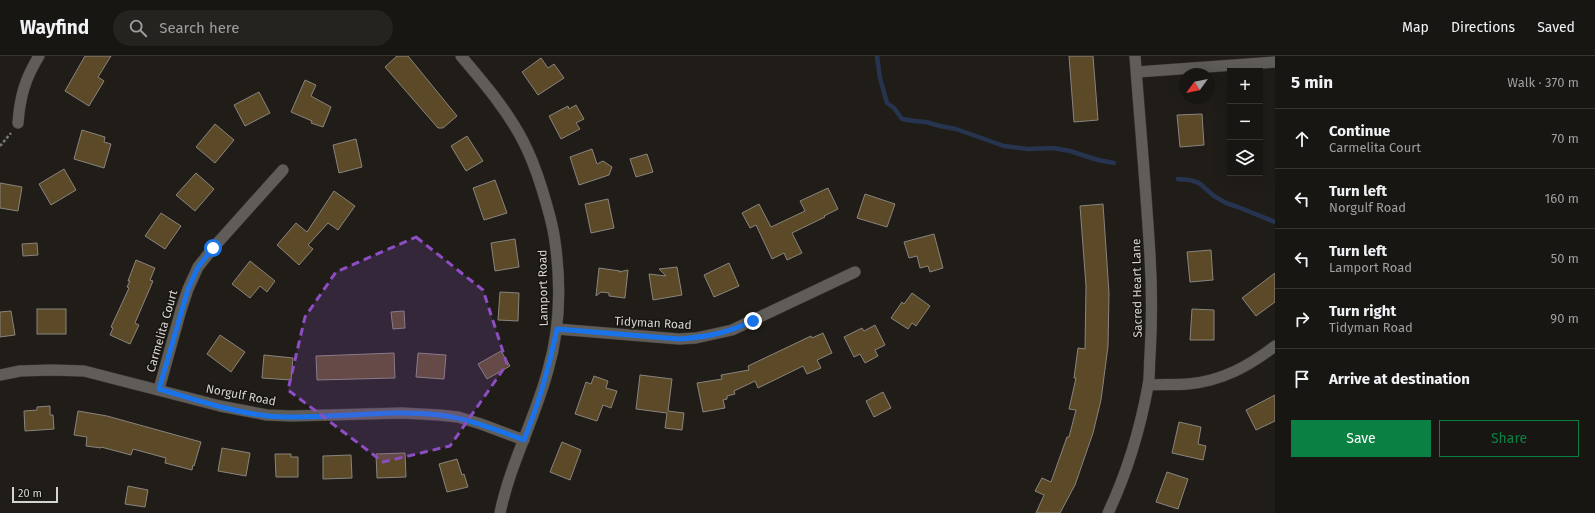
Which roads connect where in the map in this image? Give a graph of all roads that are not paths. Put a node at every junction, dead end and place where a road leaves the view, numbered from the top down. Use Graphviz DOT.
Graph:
graph roads {
  1 [pos="39,56"];
  2 [pos="461,56"];
  3 [pos="1136,56"];
  4 [pos="1275,62"];
  5 [pos="1137,72"];
  6 [pos="18,123"];
  7 [pos="283,170"];
  8 [pos="854,272"];
  9 [pos="557,329"];
  10 [pos="1275,346"];
  11 [pos="0,375"];
  12 [pos="1148,385"];
  13 [pos="159,389"];
  14 [pos="524,440"];
  15 [pos="500,513"];
  16 [pos="1108,513"];
  1 -- 6 [label="street"];
  2 -- 9 [label="street, Lamport Road"];
  3 -- 5 [label="street, Sacred Heart Lane"];
  4 -- 5 [label="street"];
  5 -- 12 [label="street, Sacred Heart Lane"];
  7 -- 13 [label="street, Carmelita Court"];
  8 -- 9 [label="street, Tidyman Road"];
  9 -- 14 [label="street, Lamport Road"];
  10 -- 12 [label="street"];
  11 -- 13 [label="street, Norgulf Road"];
  12 -- 16 [label="street, Sacred Heart Lane"];
  13 -- 14 [label="street, Norgulf Road"];
  14 -- 15 [label="street, Lamport Road"];
}
